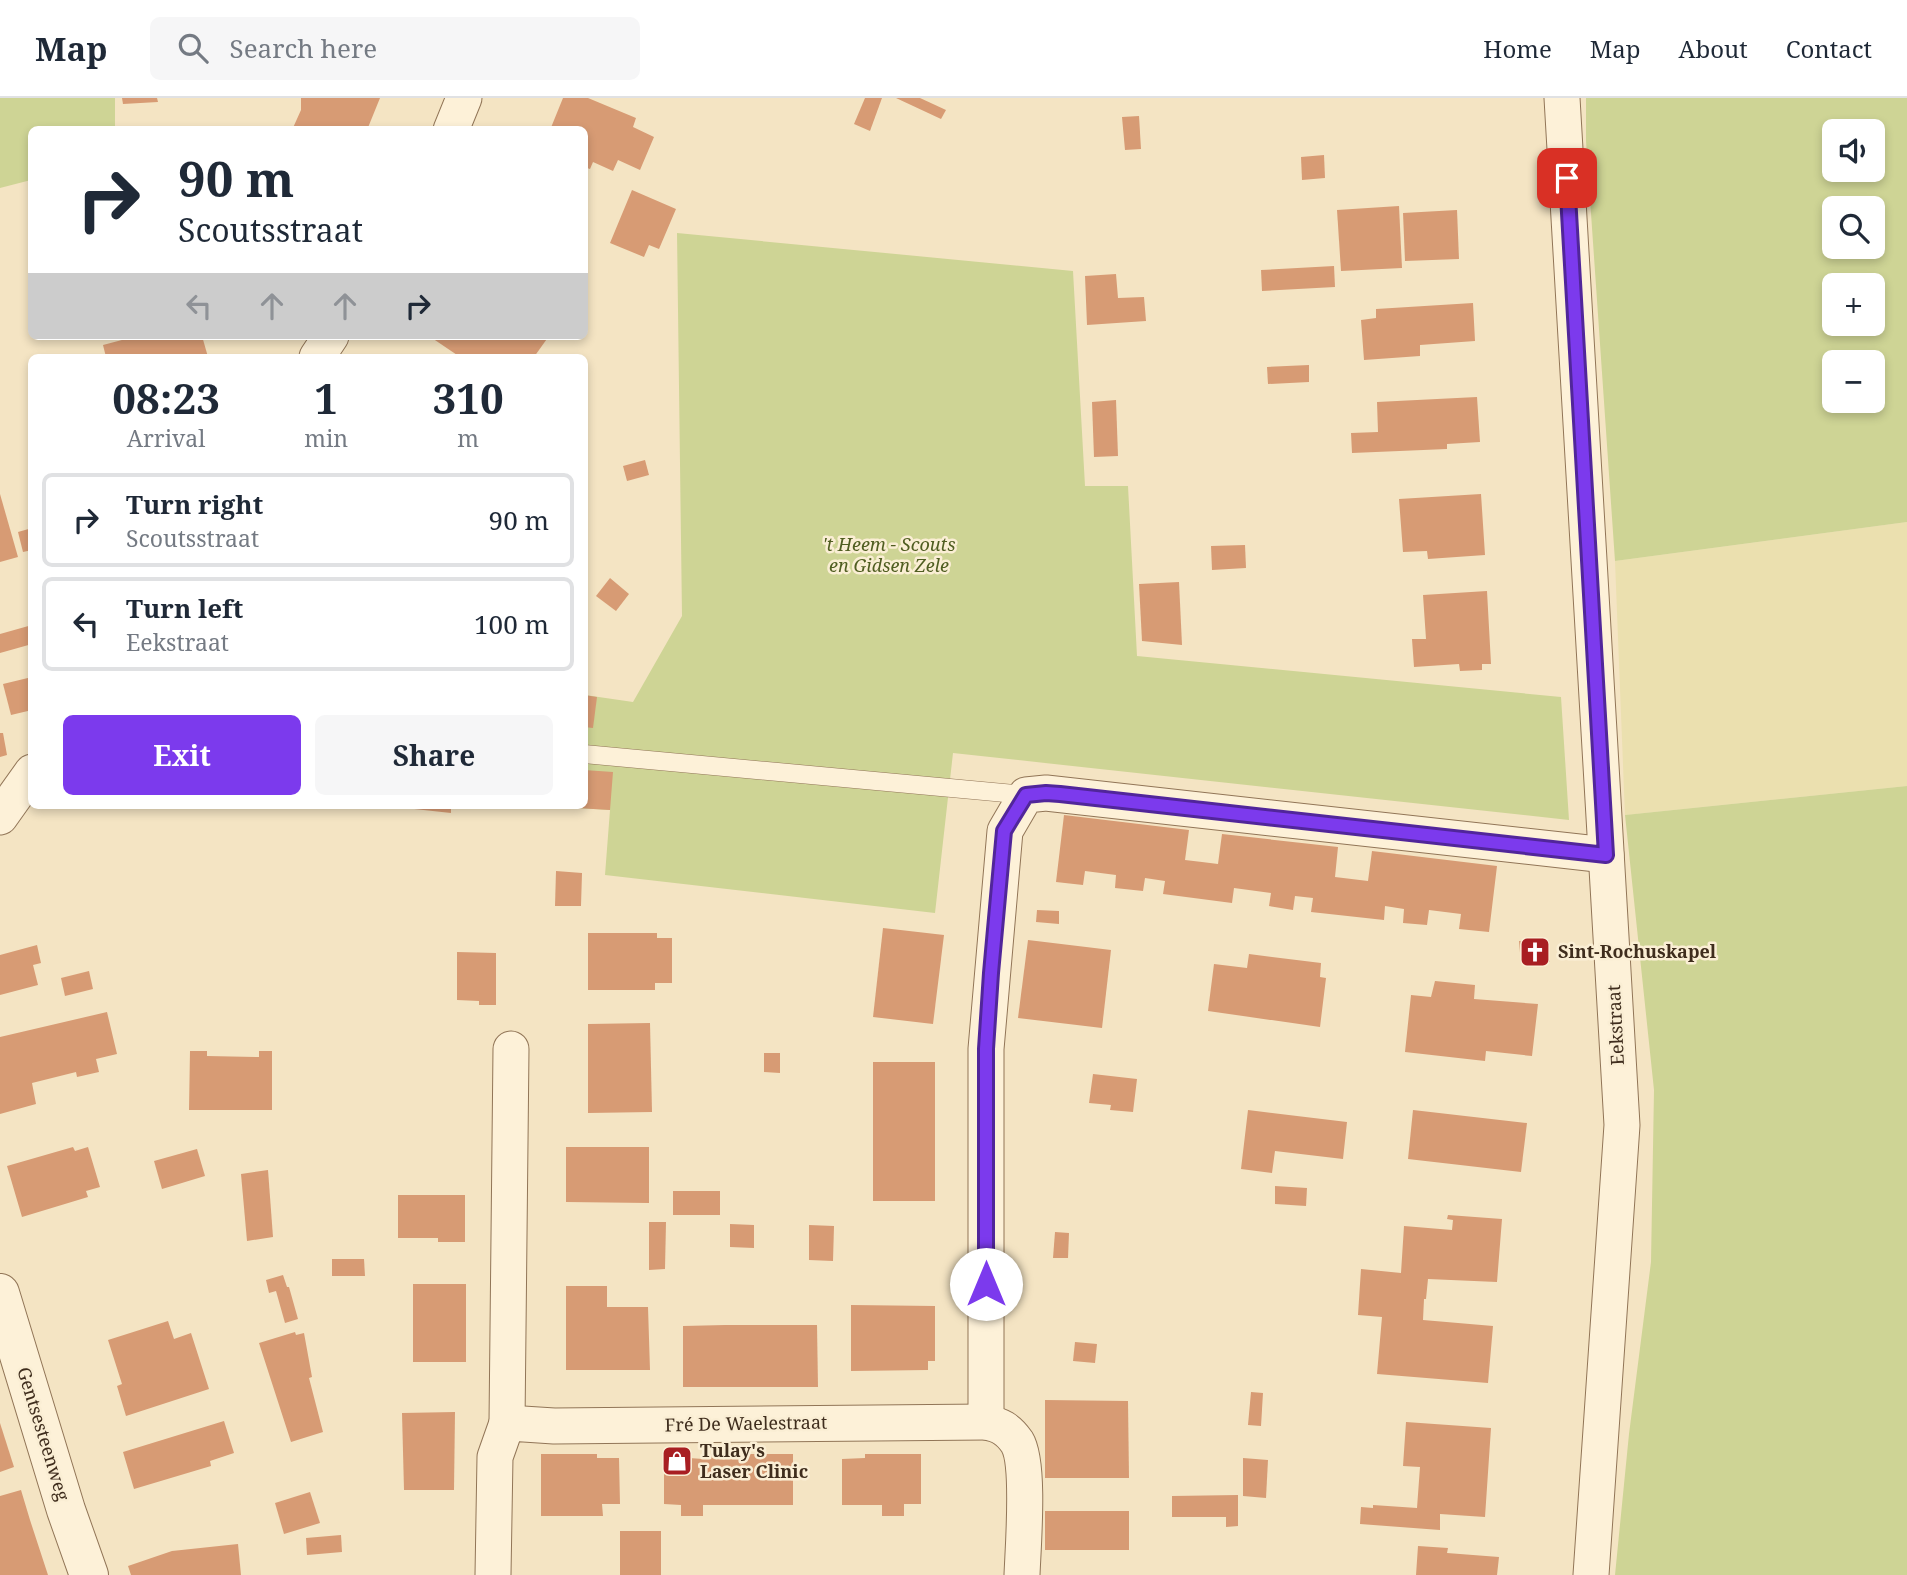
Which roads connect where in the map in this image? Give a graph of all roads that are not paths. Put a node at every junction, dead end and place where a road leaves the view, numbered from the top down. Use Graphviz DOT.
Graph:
graph roads {
  1 [pos="464,98"];
  2 [pos="1562,98"];
  3 [pos="452,126"];
  4 [pos="588,754"];
  5 [pos="28,778"];
  6 [pos="1026,795"];
  7 [pos="0,817"];
  8 [pos="1606,855"];
  9 [pos="511,1049"];
  10 [pos="0,1293"];
  11 [pos="986,1422"];
  12 [pos="507,1423"];
  13 [pos="89,1575"];
  14 [pos="493,1575"];
  15 [pos="1022,1575"];
  16 [pos="1591,1575"];
  1 -- 3 [label="street"];
  2 -- 8 [label="street, Eekstraat"];
  4 -- 6 [label="lane"];
  5 -- 7 [label="street"];
  6 -- 8 [label="street"];
  6 -- 11 [label="street"];
  8 -- 16 [label="street, Eekstraat"];
  9 -- 12 [label="street"];
  10 -- 13 [label="street, Gentsesteenweg"];
  11 -- 12 [label="street, Fré De Waelestraat"];
  11 -- 15 [label="street"];
  12 -- 14 [label="street"];
}
